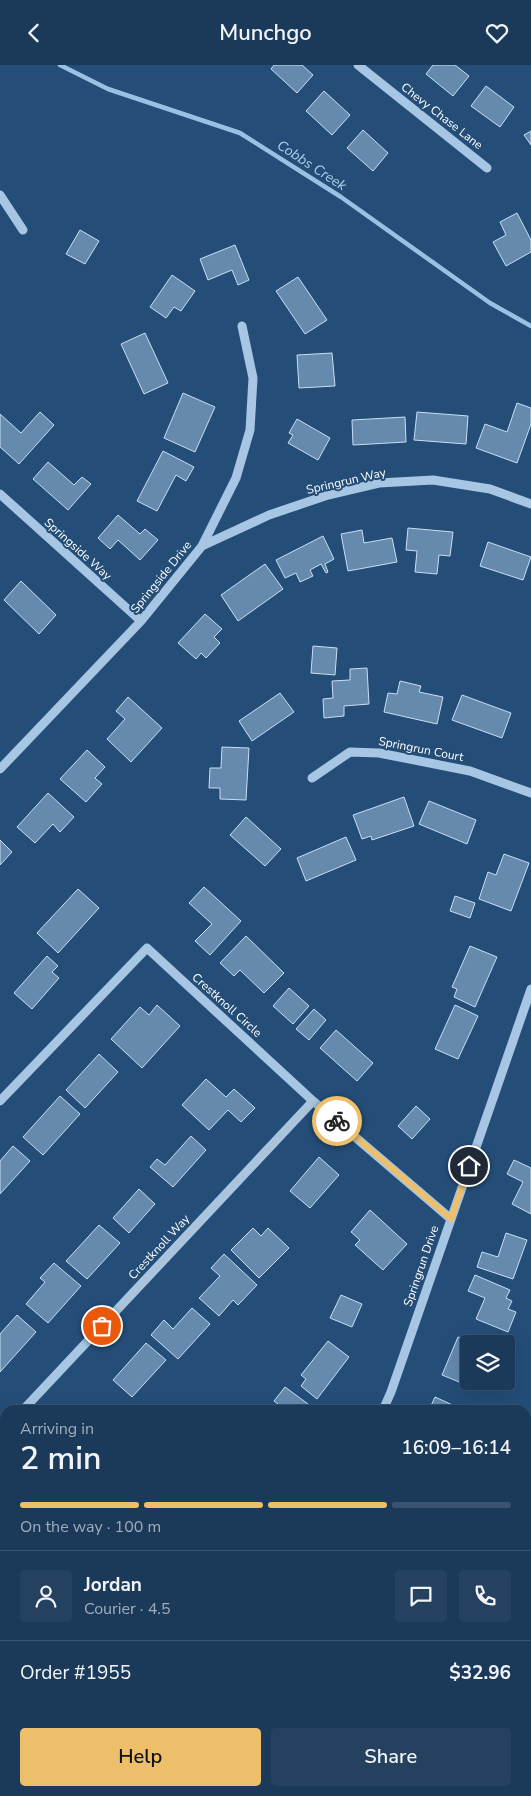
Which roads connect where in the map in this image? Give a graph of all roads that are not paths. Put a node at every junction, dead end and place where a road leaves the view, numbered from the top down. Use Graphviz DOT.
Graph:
graph roads {
  1 [pos="358,65"];
  2 [pos="487,168"];
  3 [pos="0,195"];
  4 [pos="23,230"];
  5 [pos="242,326"];
  6 [pos="0,494"];
  7 [pos="531,504"];
  8 [pos="202,546"];
  9 [pos="141,621"];
  10 [pos="0,769"];
  11 [pos="312,778"];
  12 [pos="531,793"];
  13 [pos="531,989"];
  14 [pos="0,1101"];
  15 [pos="313,1101"];
  16 [pos="451,1219"];
  17 [pos="28,1405"];
  18 [pos="385,1405"];
  1 -- 2 [label="street, Chevy Chase Lane"];
  3 -- 4 [label="street"];
  5 -- 8 [label="street, Springside Drive"];
  6 -- 9 [label="street, Springside Way"];
  7 -- 8 [label="street, Springrun Way"];
  8 -- 9 [label="street, Springside Drive"];
  9 -- 10 [label="street, Springside Drive"];
  11 -- 12 [label="street, Springrun Court"];
  13 -- 16 [label="street, Springrun Drive"];
  14 -- 15 [label="street, Crestknoll Circle"];
  15 -- 16 [label="street, Crestknoll Circle"];
  15 -- 17 [label="street, Crestknoll Way"];
  16 -- 18 [label="street, Springrun Drive"];
}
